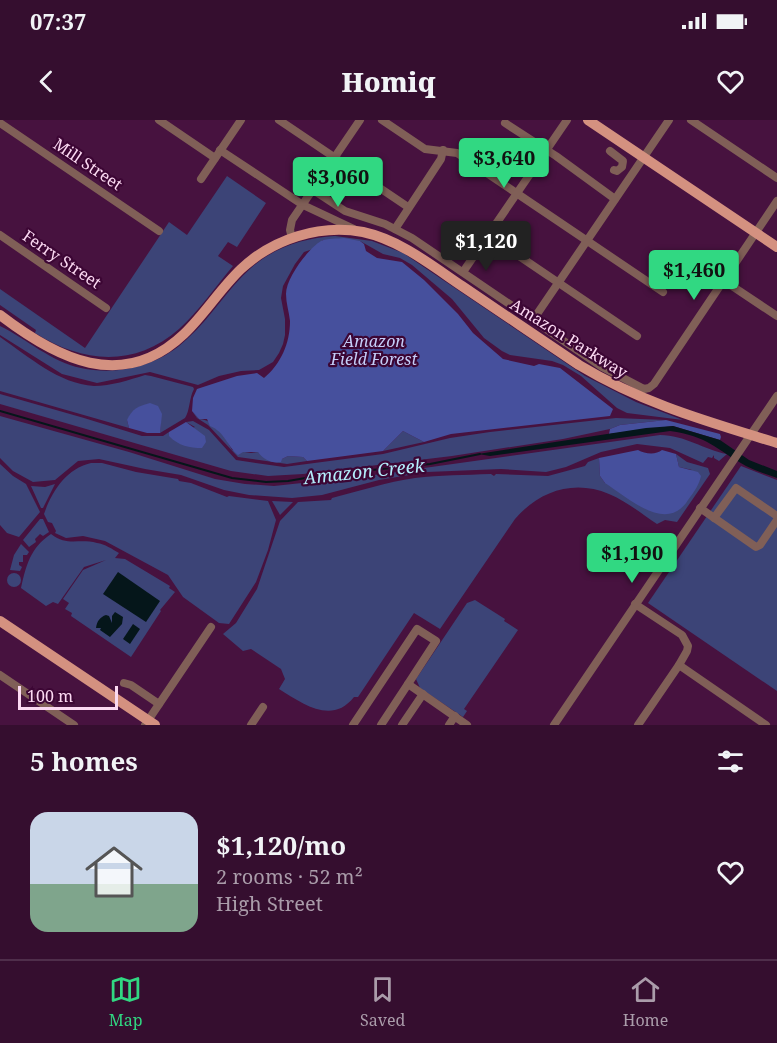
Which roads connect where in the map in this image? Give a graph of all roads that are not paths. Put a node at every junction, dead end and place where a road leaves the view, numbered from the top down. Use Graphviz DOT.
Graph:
graph roads {
  1 [pos="159,120"];
  2 [pos="241,120"];
  3 [pos="279,120"];
  4 [pos="360,120"];
  5 [pos="382,120"];
  6 [pos="567,120"];
  7 [pos="588,120"];
  8 [pos="669,120"];
  9 [pos="691,120"];
  10 [pos="0,123"];
  11 [pos="505,123"];
  12 [pos="443,150"];
  13 [pos="546,150"];
  14 [pos="610,151"];
  15 [pos="218,154"];
  16 [pos="335,157"];
  17 [pos="644,158"];
  18 [pos="614,170"];
  19 [pos="777,178"];
  20 [pos="201,179"];
  21 [pos="313,190"];
  22 [pos="517,193"];
  23 [pos="615,200"];
  24 [pos="777,201"];
  25 [pos="303,205"];
  26 [pos="408,207"];
  27 [pos="395,229"];
  28 [pos="159,231"];
  29 [pos="363,232"];
  30 [pos="756,233"];
  31 [pos="0,235"];
  32 [pos="488,235"];
  33 [pos="292,238"];
  34 [pos="587,241"];
  35 [pos="777,247"];
  36 [pos="463,272"];
  37 [pos="723,280"];
  38 [pos="559,283"];
  39 [pos="663,292"];
  40 [pos="106,308"];
  41 [pos="0,315"];
  42 [pos="777,316"];
  43 [pos="0,320"];
  44 [pos="534,320"];
  45 [pos="19,329"];
  46 [pos="637,336"];
  47 [pos="777,396"];
  48 [pos="750,435"];
  49 [pos="777,443"];
  50 [pos="700,508"];
  51 [pos="714,518"];
  52 [pos="777,518"];
  53 [pos="635,604"];
  54 [pos="0,621"];
  55 [pos="210,627"];
  56 [pos="679,665"];
  57 [pos="0,675"];
  58 [pos="124,683"];
  59 [pos="408,684"];
  60 [pos="423,694"];
  61 [pos="159,704"];
  62 [pos="263,707"];
  63 [pos="455,716"];
  64 [pos="149,724"];
  65 [pos="74,725"];
  66 [pos="251,725"];
  67 [pos="353,725"];
  68 [pos="381,725"];
  69 [pos="402,725"];
  70 [pos="449,725"];
  71 [pos="467,725"];
  72 [pos="554,725"];
  73 [pos="638,725"];
  74 [pos="766,725"];
  1 -- 15 [label="street"];
  2 -- 15 [label="street"];
  3 -- 16 [label="street"];
  4 -- 16 [label="street"];
  5 -- 12 [label="street"];
  6 -- 13 [label="street"];
  7 -- 17 [label="main road"];
  8 -- 17 [label="street"];
  9 -- 19 [label="street"];
  10 -- 28 [label="street, Mill Street"];
  11 -- 13 [label="street"];
  12 -- 22 [label="street"];
  12 -- 26 [label="street"];
  13 -- 22 [label="street"];
  13 -- 23 [label="street"];
  14 -- 18 [label="street"];
  15 -- 20 [label="street"];
  15 -- 25 [label="street"];
  16 -- 21 [label="street"];
  16 -- 26 [label="street"];
  17 -- 23 [label="street"];
  17 -- 30 [label="main road"];
  21 -- 25 [label="street"];
  21 -- 27 [label="street"];
  22 -- 32 [label="street"];
  22 -- 34 [label="street"];
  23 -- 34 [label="street"];
  24 -- 30 [label="street"];
  25 -- 29 [label="street"];
  25 -- 33 [label="street"];
  26 -- 27 [label="street"];
  27 -- 36 [label="street"];
  29 -- 33 [label="main road, Amazon Parkway"];
  29 -- 48 [label="main road, Amazon Parkway"];
  30 -- 35 [label="main road"];
  30 -- 37 [label="street"];
  31 -- 40 [label="street, Ferry Street"];
  32 -- 36 [label="street"];
  32 -- 38 [label="street"];
  33 -- 45 [label="main road, Amazon Parkway"];
  34 -- 38 [label="street"];
  34 -- 39 [label="street"];
  36 -- 44 [label="street"];
  37 -- 42 [label="street"];
  37 -- 44 [label="street"];
  38 -- 44 [label="street"];
  38 -- 46 [label="street"];
  41 -- 45 [label="main road, Amazon Parkway"];
  43 -- 45 [label="main road, Amazon Parkway"];
  47 -- 48 [label="street"];
  48 -- 49 [label="main road, Amazon Parkway"];
  48 -- 50 [label="street"];
  50 -- 51 [label="street"];
  50 -- 53 [label="street"];
  51 -- 52 [label="street"];
  51 -- 52 [label="street"];
  53 -- 56 [label="street"];
  53 -- 72 [label="street"];
  54 -- 64 [label="main road"];
  55 -- 61 [label="street"];
  56 -- 73 [label="street"];
  56 -- 74 [label="street"];
  57 -- 65 [label="street"];
  58 -- 61 [label="street"];
  59 -- 60 [label="street"];
  59 -- 67 [label="street"];
  59 -- 68 [label="street"];
  60 -- 63 [label="street"];
  60 -- 69 [label="street"];
  61 -- 64 [label="street"];
  62 -- 66 [label="street"];
  63 -- 70 [label="street"];
  63 -- 71 [label="street"];
}
